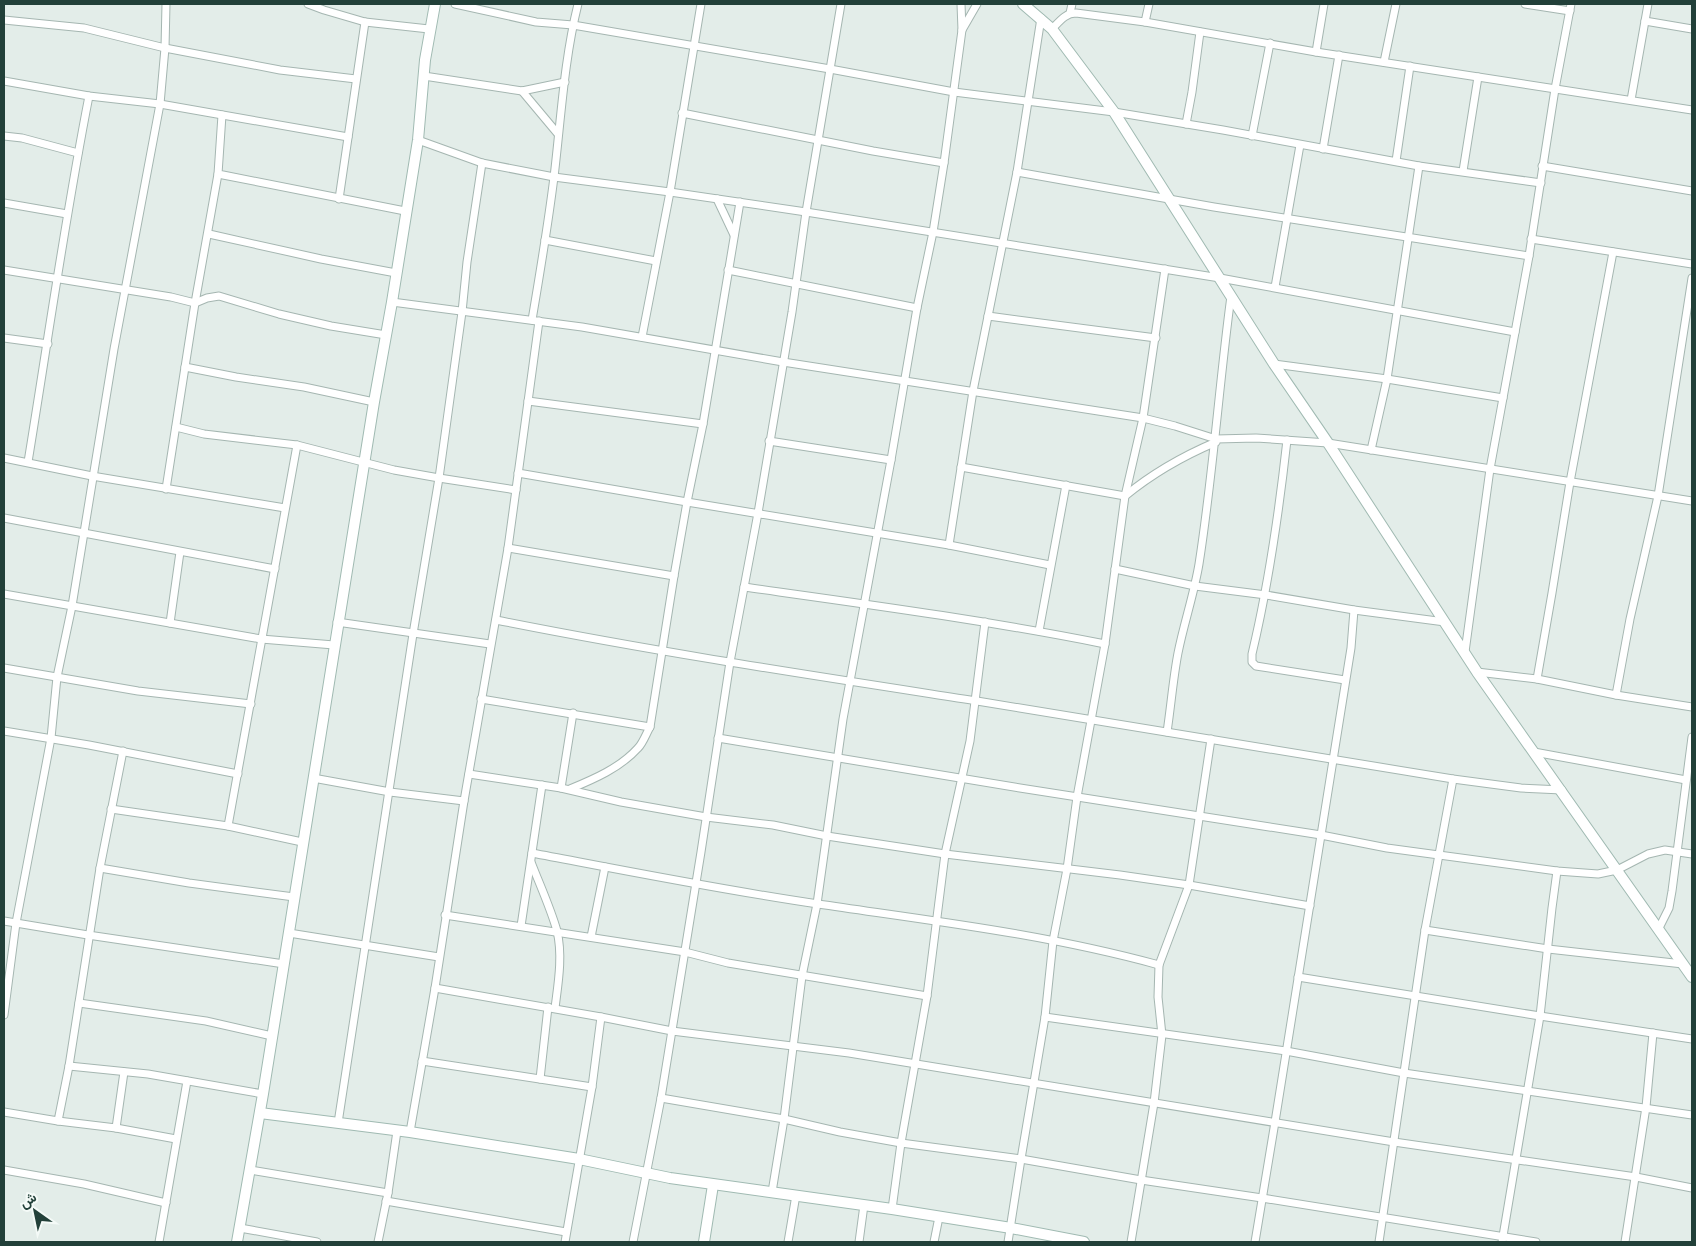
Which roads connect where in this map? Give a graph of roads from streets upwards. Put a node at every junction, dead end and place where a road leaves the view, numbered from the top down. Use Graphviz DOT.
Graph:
graph roads {
  1 [pos="166,4"];
  2 [pos="312,4"];
  3 [pos="434,4"];
  4 [pos="454,4"];
  5 [pos="578,4"];
  6 [pos="701,4"];
  7 [pos="841,4"];
  8 [pos="961,4"];
  9 [pos="977,4"];
  10 [pos="1023,4"];
  11 [pos="1072,4"];
  12 [pos="1149,4"];
  13 [pos="1324,4"];
  14 [pos="1396,4"];
  15 [pos="1526,4"];
  16 [pos="1648,4"];
  17 [pos="1570,7"];
  18 [pos="1070,13"];
  19 [pos="1041,18"];
  20 [pos="4,20"];
  21 [pos="1645,21"];
  22 [pos="365,22"];
  23 [pos="1145,22"];
  24 [pos="573,26"];
  25 [pos="429,29"];
  26 [pos="1052,29"];
  27 [pos="1692,29"];
  28 [pos="962,30"];
  29 [pos="1200,32"];
  30 [pos="1270,44"];
  31 [pos="694,46"];
  32 [pos="165,48"];
  33 [pos="1316,52"];
  34 [pos="1339,55"];
  35 [pos="1384,62"];
  36 [pos="1410,66"];
  37 [pos="830,69"];
  38 [pos="424,76"];
  39 [pos="1478,77"];
  40 [pos="356,79"];
  41 [pos="4,81"];
  42 [pos="565,82"];
  43 [pos="1555,89"];
  44 [pos="522,91"];
  45 [pos="954,92"];
  46 [pos="89,96"];
  47 [pos="1631,100"];
  48 [pos="1028,102"];
  49 [pos="160,104"];
  50 [pos="1692,110"];
  51 [pos="1114,112"];
  52 [pos="682,113"];
  53 [pos="222,114"];
  54 [pos="1186,124"];
  55 [pos="558,134"];
  56 [pos="4,136"];
  57 [pos="1252,136"];
  58 [pos="348,137"];
  59 [pos="418,140"];
  60 [pos="818,140"];
  61 [pos="1300,145"];
  62 [pos="1323,149"];
  63 [pos="78,153"];
  64 [pos="1396,162"];
  65 [pos="482,163"];
  66 [pos="944,163"];
  67 [pos="1418,166"];
  68 [pos="1542,166"];
  69 [pos="1464,171"];
  70 [pos="1017,172"];
  71 [pos="218,174"];
  72 [pos="554,177"];
  73 [pos="1541,183"];
  74 [pos="1692,191"];
  75 [pos="670,192"];
  76 [pos="339,199"];
  77 [pos="717,199"];
  78 [pos="1170,199"];
  79 [pos="740,202"];
  80 [pos="4,203"];
  81 [pos="405,211"];
  82 [pos="806,212"];
  83 [pos="67,214"];
  84 [pos="1286,218"];
  85 [pos="933,232"];
  86 [pos="209,234"];
  87 [pos="734,235"];
  88 [pos="1407,236"];
  89 [pos="1531,238"];
  90 [pos="545,240"];
  91 [pos="1002,243"];
  92 [pos="1613,252"];
  93 [pos="1529,256"];
  94 [pos="656,261"];
  95 [pos="1692,264"];
  96 [pos="1165,269"];
  97 [pos="4,270"];
  98 [pos="728,270"];
  99 [pos="396,274"];
  100 [pos="1220,278"];
  101 [pos="1692,278"];
  102 [pos="58,279"];
  103 [pos="797,284"];
  104 [pos="1274,287"];
  105 [pos="126,290"];
  106 [pos="1231,296"];
  107 [pos="392,302"];
  108 [pos="195,304"];
  109 [pos="917,308"];
  110 [pos="1396,310"];
  111 [pos="462,312"];
  112 [pos="988,316"];
  113 [pos="536,321"];
  114 [pos="1515,332"];
  115 [pos="386,335"];
  116 [pos="642,336"];
  117 [pos="4,338"];
  118 [pos="1156,338"];
  119 [pos="48,344"];
  120 [pos="715,350"];
  121 [pos="784,362"];
  122 [pos="1274,364"];
  123 [pos="185,367"];
  124 [pos="1386,378"];
  125 [pos="904,381"];
  126 [pos="973,391"];
  127 [pos="1502,398"];
  128 [pos="528,401"];
  129 [pos="374,402"];
  130 [pos="1142,418"];
  131 [pos="704,424"];
  132 [pos="176,427"];
  133 [pos="1216,440"];
  134 [pos="1287,440"];
  135 [pos="769,441"];
  136 [pos="1328,443"];
  137 [pos="297,445"];
  138 [pos="1371,450"];
  139 [pos="4,458"];
  140 [pos="891,460"];
  141 [pos="28,462"];
  142 [pos="364,463"];
  143 [pos="960,467"];
  144 [pos="1490,469"];
  145 [pos="518,472"];
  146 [pos="92,476"];
  147 [pos="439,478"];
  148 [pos="1570,482"];
  149 [pos="1066,485"];
  150 [pos="166,489"];
  151 [pos="516,490"];
  152 [pos="1125,496"];
  153 [pos="1658,496"];
  154 [pos="687,502"];
  155 [pos="1692,502"];
  156 [pos="285,508"];
  157 [pos="758,514"];
  158 [pos="4,518"];
  159 [pos="878,533"];
  160 [pos="84,534"];
  161 [pos="949,544"];
  162 [pos="508,548"];
  163 [pos="180,552"];
  164 [pos="1050,565"];
  165 [pos="1115,569"];
  166 [pos="274,570"];
  167 [pos="674,576"];
  168 [pos="1195,586"];
  169 [pos="744,587"];
  170 [pos="4,594"];
  171 [pos="1266,595"];
  172 [pos="864,604"];
  173 [pos="72,606"];
  174 [pos="1354,610"];
  175 [pos="496,620"];
  176 [pos="170,622"];
  177 [pos="338,622"];
  178 [pos="985,622"];
  179 [pos="1445,622"];
  180 [pos="1039,631"];
  181 [pos="413,634"];
  182 [pos="261,639"];
  183 [pos="490,644"];
  184 [pos="1105,644"];
  185 [pos="334,645"];
  186 [pos="661,650"];
  187 [pos="1465,652"];
  188 [pos="730,662"];
  189 [pos="4,668"];
  190 [pos="1477,672"];
  191 [pos="57,677"];
  192 [pos="1345,680"];
  193 [pos="1537,680"];
  194 [pos="850,682"];
  195 [pos="1616,695"];
  196 [pos="481,699"];
  197 [pos="975,701"];
  198 [pos="251,704"];
  199 [pos="1692,707"];
  200 [pos="573,713"];
  201 [pos="1092,720"];
  202 [pos="650,727"];
  203 [pos="4,731"];
  204 [pos="1167,732"];
  205 [pos="1692,737"];
  206 [pos="51,738"];
  207 [pos="718,738"];
  208 [pos="1211,739"];
  209 [pos="123,751"];
  210 [pos="1534,752"];
  211 [pos="837,758"];
  212 [pos="1332,759"];
  213 [pos="238,774"];
  214 [pos="468,774"];
  215 [pos="313,778"];
  216 [pos="962,778"];
  217 [pos="1452,779"];
  218 [pos="1686,780"];
  219 [pos="542,785"];
  220 [pos="561,788"];
  221 [pos="569,790"];
  222 [pos="1562,790"];
  223 [pos="390,792"];
  224 [pos="1077,797"];
  225 [pos="464,801"];
  226 [pos="110,810"];
  227 [pos="706,817"];
  228 [pos="1200,817"];
  229 [pos="228,826"];
  230 [pos="1321,835"];
  231 [pos="827,836"];
  232 [pos="302,842"];
  233 [pos="1676,851"];
  234 [pos="532,854"];
  235 [pos="945,854"];
  236 [pos="1692,854"];
  237 [pos="1439,856"];
  238 [pos="531,862"];
  239 [pos="606,867"];
  240 [pos="100,868"];
  241 [pos="1067,869"];
  242 [pos="1616,870"];
  243 [pos="1558,871"];
  244 [pos="696,884"];
  245 [pos="1189,885"];
  246 [pos="294,897"];
  247 [pos="817,904"];
  248 [pos="1310,906"];
  249 [pos="446,915"];
  250 [pos="935,920"];
  251 [pos="4,921"];
  252 [pos="16,923"];
  253 [pos="521,926"];
  254 [pos="1425,930"];
  255 [pos="1658,930"];
  256 [pos="557,931"];
  257 [pos="289,933"];
  258 [pos="88,935"];
  259 [pos="591,937"];
  260 [pos="1053,941"];
  261 [pos="365,944"];
  262 [pos="1548,948"];
  263 [pos="685,952"];
  264 [pos="439,957"];
  265 [pos="284,964"];
  266 [pos="1683,964"];
  267 [pos="1159,965"];
  268 [pos="802,976"];
  269 [pos="1298,977"];
  270 [pos="1692,977"];
  271 [pos="435,988"];
  272 [pos="1416,995"];
  273 [pos="926,996"];
  274 [pos="79,1003"];
  275 [pos="551,1008"];
  276 [pos="4,1015"];
  277 [pos="1540,1016"];
  278 [pos="601,1017"];
  279 [pos="1045,1017"];
  280 [pos="672,1031"];
  281 [pos="1653,1033"];
  282 [pos="1162,1035"];
  283 [pos="272,1036"];
  284 [pos="1692,1038"];
  285 [pos="792,1045"];
  286 [pos="1286,1051"];
  287 [pos="422,1062"];
  288 [pos="916,1064"];
  289 [pos="68,1066"];
  290 [pos="124,1072"];
  291 [pos="1404,1073"];
  292 [pos="540,1079"];
  293 [pos="187,1081"];
  294 [pos="1035,1083"];
  295 [pos="592,1087"];
  296 [pos="1527,1091"];
  297 [pos="263,1094"];
  298 [pos="662,1098"];
  299 [pos="1154,1103"];
  300 [pos="1646,1107"];
  301 [pos="4,1112"];
  302 [pos="260,1113"];
  303 [pos="1692,1115"];
  304 [pos="784,1119"];
  305 [pos="58,1121"];
  306 [pos="1276,1122"];
  307 [pos="338,1123"];
  308 [pos="116,1128"];
  309 [pos="397,1131"];
  310 [pos="410,1132"];
  311 [pos="176,1139"];
  312 [pos="1394,1142"];
  313 [pos="901,1143"];
  314 [pos="579,1159"];
  315 [pos="1021,1159"];
  316 [pos="1516,1161"];
  317 [pos="4,1170"];
  318 [pos="250,1170"];
  319 [pos="647,1174"];
  320 [pos="1636,1177"];
  321 [pos="1141,1180"];
  322 [pos="713,1185"];
  323 [pos="1692,1188"];
  324 [pos="772,1192"];
  325 [pos="796,1195"];
  326 [pos="387,1197"];
  327 [pos="1262,1198"];
  328 [pos="166,1202"];
  329 [pos="864,1205"];
  330 [pos="892,1209"];
  331 [pos="939,1217"];
  332 [pos="1383,1217"];
  333 [pos="240,1228"];
  334 [pos="1011,1228"];
  335 [pos="566,1232"];
  336 [pos="1502,1240"];
  337 [pos="159,1242"];
  338 [pos="237,1242"];
  339 [pos="318,1242"];
  340 [pos="378,1242"];
  341 [pos="564,1242"];
  342 [pos="633,1242"];
  343 [pos="704,1242"];
  344 [pos="788,1242"];
  345 [pos="859,1242"];
  346 [pos="934,1242"];
  347 [pos="1008,1242"];
  348 [pos="1084,1242"];
  349 [pos="1131,1242"];
  350 [pos="1255,1242"];
  351 [pos="1378,1242"];
  352 [pos="1536,1242"];
  353 [pos="1625,1242"];
  1 -- 32 [label="street"];
  2 -- 22 [label="street"];
  3 -- 25 [label="street"];
  4 -- 24 [label="street"];
  5 -- 24 [label="street"];
  6 -- 31 [label="street"];
  7 -- 37 [label="street"];
  8 -- 28 [label="street"];
  9 -- 28 [label="street"];
  10 -- 19 [label="street"];
  11 -- 18 [label="street"];
  12 -- 23 [label="street"];
  13 -- 33 [label="street"];
  14 -- 35 [label="street"];
  15 -- 17 [label="street"];
  16 -- 21 [label="street"];
  17 -- 43 [label="street"];
  18 -- 23 [label="street"];
  18 -- 26 [label="street"];
  19 -- 26 [label="street"];
  19 -- 48 [label="street"];
  20 -- 32 [label="street"];
  21 -- 27 [label="street"];
  21 -- 47 [label="street"];
  22 -- 25 [label="street"];
  22 -- 40 [label="street"];
  23 -- 29 [label="street"];
  24 -- 31 [label="street"];
  24 -- 42 [label="street"];
  25 -- 38 [label="street"];
  26 -- 51 [label="street"];
  28 -- 45 [label="street"];
  29 -- 30 [label="street"];
  29 -- 54 [label="street"];
  30 -- 33 [label="street"];
  30 -- 57 [label="street"];
  31 -- 37 [label="street"];
  31 -- 52 [label="street"];
  32 -- 40 [label="street"];
  32 -- 49 [label="street"];
  33 -- 34 [label="street"];
  34 -- 35 [label="street"];
  34 -- 62 [label="street"];
  35 -- 36 [label="street"];
  36 -- 39 [label="street"];
  36 -- 64 [label="street"];
  37 -- 45 [label="street"];
  37 -- 60 [label="street"];
  38 -- 44 [label="street"];
  38 -- 59 [label="street"];
  39 -- 43 [label="street"];
  39 -- 69 [label="street"];
  40 -- 58 [label="street"];
  41 -- 46 [label="street"];
  42 -- 44 [label="street"];
  42 -- 55 [label="street"];
  43 -- 47 [label="street"];
  43 -- 68 [label="street"];
  44 -- 55 [label="street"];
  45 -- 48 [label="street"];
  45 -- 66 [label="street"];
  46 -- 49 [label="street"];
  46 -- 63 [label="street"];
  47 -- 50 [label="street"];
  48 -- 51 [label="street"];
  48 -- 70 [label="street"];
  49 -- 53 [label="street"];
  49 -- 105 [label="street"];
  51 -- 54 [label="street"];
  51 -- 78 [label="street"];
  52 -- 60 [label="street"];
  52 -- 75 [label="street"];
  53 -- 58 [label="street"];
  53 -- 71 [label="street"];
  54 -- 57 [label="street"];
  55 -- 72 [label="street"];
  56 -- 63 [label="street"];
  57 -- 61 [label="street"];
  58 -- 76 [label="street"];
  59 -- 65 [label="street"];
  59 -- 81 [label="street"];
  60 -- 66 [label="street"];
  60 -- 82 [label="street"];
  61 -- 62 [label="street"];
  61 -- 84 [label="street"];
  62 -- 64 [label="street"];
  63 -- 83 [label="street"];
  64 -- 67 [label="street"];
  65 -- 72 [label="street"];
  65 -- 111 [label="street"];
  66 -- 85 [label="street"];
  67 -- 69 [label="street"];
  67 -- 88 [label="street"];
  68 -- 73 [label="street"];
  68 -- 74 [label="street"];
  69 -- 73 [label="street"];
  70 -- 78 [label="street"];
  70 -- 91 [label="street"];
  71 -- 76 [label="street"];
  71 -- 86 [label="street"];
  72 -- 75 [label="street"];
  72 -- 90 [label="street"];
  73 -- 89 [label="street"];
  75 -- 77 [label="street"];
  75 -- 94 [label="street"];
  76 -- 81 [label="street"];
  77 -- 79 [label="street"];
  77 -- 87 [label="street"];
  78 -- 84 [label="street"];
  78 -- 100 [label="street"];
  79 -- 82 [label="street"];
  79 -- 87 [label="street"];
  80 -- 83 [label="street"];
  81 -- 99 [label="street"];
  82 -- 85 [label="street"];
  82 -- 103 [label="street"];
  83 -- 102 [label="street"];
  84 -- 88 [label="street"];
  84 -- 104 [label="street"];
  85 -- 91 [label="street"];
  85 -- 109 [label="street"];
  86 -- 99 [label="street"];
  86 -- 108 [label="street"];
  87 -- 98 [label="street"];
  88 -- 93 [label="street"];
  88 -- 110 [label="street"];
  89 -- 92 [label="street"];
  89 -- 93 [label="street"];
  90 -- 94 [label="street"];
  90 -- 113 [label="street"];
  91 -- 96 [label="street"];
  91 -- 112 [label="street"];
  92 -- 95 [label="street"];
  92 -- 148 [label="street"];
  93 -- 114 [label="street"];
  94 -- 116 [label="street"];
  96 -- 100 [label="street"];
  96 -- 118 [label="street"];
  97 -- 102 [label="street"];
  98 -- 103 [label="street"];
  98 -- 120 [label="street"];
  99 -- 107 [label="street"];
  100 -- 104 [label="street"];
  100 -- 106 [label="street"];
  101 -- 153 [label="street"];
  102 -- 105 [label="street"];
  102 -- 119 [label="street"];
  103 -- 109 [label="street"];
  103 -- 121 [label="street"];
  104 -- 110 [label="street"];
  105 -- 108 [label="street"];
  105 -- 146 [label="street"];
  106 -- 122 [label="street"];
  106 -- 133 [label="street"];
  107 -- 111 [label="street"];
  107 -- 115 [label="street"];
  108 -- 115 [label="street"];
  108 -- 123 [label="street"];
  109 -- 125 [label="street"];
  110 -- 114 [label="street"];
  110 -- 124 [label="street"];
  111 -- 113 [label="street"];
  111 -- 147 [label="street"];
  112 -- 118 [label="street"];
  112 -- 126 [label="street"];
  113 -- 116 [label="street"];
  113 -- 128 [label="street"];
  114 -- 127 [label="street"];
  115 -- 129 [label="street"];
  116 -- 120 [label="street"];
  117 -- 119 [label="street"];
  118 -- 130 [label="street"];
  119 -- 141 [label="street"];
  120 -- 121 [label="street"];
  120 -- 131 [label="street"];
  121 -- 125 [label="street"];
  121 -- 135 [label="street"];
  122 -- 124 [label="street"];
  122 -- 136 [label="street"];
  123 -- 129 [label="street"];
  123 -- 132 [label="street"];
  124 -- 127 [label="street"];
  124 -- 138 [label="street"];
  125 -- 126 [label="street"];
  125 -- 140 [label="street"];
  126 -- 130 [label="street"];
  126 -- 143 [label="street"];
  127 -- 144 [label="street"];
  128 -- 131 [label="street"];
  128 -- 145 [label="street"];
  129 -- 142 [label="street"];
  130 -- 133 [label="street"];
  130 -- 152 [label="street"];
  131 -- 154 [label="street"];
  132 -- 137 [label="street"];
  132 -- 150 [label="street"];
  133 -- 134 [label="street"];
  133 -- 152 [label="street"];
  133 -- 168 [label="street"];
  134 -- 136 [label="street"];
  134 -- 171 [label="street"];
  135 -- 140 [label="street"];
  135 -- 157 [label="street"];
  136 -- 138 [label="street"];
  136 -- 179 [label="street"];
  137 -- 142 [label="street"];
  137 -- 156 [label="street"];
  138 -- 144 [label="street"];
  139 -- 141 [label="street"];
  140 -- 159 [label="street"];
  141 -- 146 [label="street"];
  142 -- 147 [label="street"];
  142 -- 177 [label="street"];
  143 -- 149 [label="street"];
  143 -- 161 [label="street"];
  144 -- 148 [label="street"];
  144 -- 187 [label="street"];
  145 -- 151 [label="street"];
  145 -- 154 [label="street"];
  146 -- 150 [label="street"];
  146 -- 160 [label="street"];
  147 -- 151 [label="street"];
  147 -- 181 [label="street"];
  148 -- 153 [label="street"];
  148 -- 193 [label="street"];
  149 -- 152 [label="street"];
  149 -- 164 [label="street"];
  150 -- 156 [label="street"];
  151 -- 162 [label="street"];
  152 -- 165 [label="street"];
  153 -- 155 [label="street"];
  153 -- 195 [label="street"];
  154 -- 157 [label="street"];
  154 -- 167 [label="street"];
  156 -- 166 [label="street"];
  157 -- 159 [label="street"];
  157 -- 169 [label="street"];
  158 -- 160 [label="street"];
  159 -- 161 [label="street"];
  159 -- 172 [label="street"];
  160 -- 163 [label="street"];
  160 -- 173 [label="street"];
  161 -- 164 [label="street"];
  162 -- 167 [label="street"];
  162 -- 175 [label="street"];
  163 -- 166 [label="street"];
  163 -- 176 [label="street"];
  164 -- 180 [label="street"];
  165 -- 168 [label="street"];
  165 -- 184 [label="street"];
  166 -- 182 [label="street"];
  167 -- 186 [label="street"];
  168 -- 171 [label="street"];
  168 -- 204 [label="street"];
  169 -- 172 [label="street"];
  169 -- 188 [label="street"];
  170 -- 173 [label="street"];
  171 -- 174 [label="street"];
  171 -- 192 [label="street"];
  172 -- 178 [label="street"];
  172 -- 194 [label="street"];
  173 -- 176 [label="street"];
  173 -- 191 [label="street"];
  174 -- 179 [label="street"];
  174 -- 192 [label="street"];
  175 -- 183 [label="street"];
  175 -- 186 [label="street"];
  176 -- 182 [label="street"];
  177 -- 181 [label="street"];
  177 -- 185 [label="street"];
  178 -- 180 [label="street"];
  178 -- 197 [label="street"];
  179 -- 187 [label="street"];
  180 -- 184 [label="street"];
  181 -- 183 [label="street"];
  181 -- 223 [label="street"];
  182 -- 185 [label="street"];
  182 -- 198 [label="street"];
  183 -- 196 [label="street"];
  184 -- 201 [label="street"];
  185 -- 215 [label="street"];
  186 -- 188 [label="street"];
  186 -- 202 [label="street"];
  187 -- 190 [label="street"];
  188 -- 194 [label="street"];
  188 -- 207 [label="street"];
  189 -- 191 [label="street"];
  190 -- 193 [label="street"];
  190 -- 210 [label="street"];
  191 -- 198 [label="street"];
  191 -- 206 [label="street"];
  192 -- 212 [label="street"];
  193 -- 195 [label="street"];
  194 -- 197 [label="street"];
  194 -- 211 [label="street"];
  195 -- 199 [label="street"];
  196 -- 200 [label="street"];
  196 -- 214 [label="street"];
  197 -- 201 [label="street"];
  197 -- 216 [label="street"];
  198 -- 213 [label="street"];
  200 -- 202 [label="street"];
  200 -- 220 [label="street"];
  201 -- 204 [label="street"];
  201 -- 224 [label="street"];
  202 -- 221 [label="street"];
  203 -- 206 [label="street"];
  204 -- 208 [label="street"];
  205 -- 218 [label="street"];
  206 -- 209 [label="street"];
  206 -- 252 [label="street"];
  207 -- 211 [label="street"];
  207 -- 227 [label="street"];
  208 -- 212 [label="street"];
  208 -- 228 [label="street"];
  209 -- 213 [label="street"];
  209 -- 226 [label="street"];
  210 -- 218 [label="street"];
  210 -- 222 [label="street"];
  211 -- 216 [label="street"];
  211 -- 231 [label="street"];
  212 -- 217 [label="street"];
  212 -- 230 [label="street"];
  213 -- 229 [label="street"];
  214 -- 219 [label="street"];
  214 -- 225 [label="street"];
  215 -- 223 [label="street"];
  215 -- 232 [label="street"];
  216 -- 224 [label="street"];
  216 -- 235 [label="street"];
  217 -- 222 [label="street"];
  217 -- 237 [label="street"];
  218 -- 233 [label="street"];
  219 -- 220 [label="street"];
  219 -- 234 [label="street"];
  220 -- 221 [label="street"];
  221 -- 227 [label="street"];
  222 -- 242 [label="street"];
  223 -- 225 [label="street"];
  223 -- 261 [label="street"];
  224 -- 228 [label="street"];
  224 -- 241 [label="street"];
  225 -- 249 [label="street"];
  226 -- 229 [label="street"];
  226 -- 240 [label="street"];
  227 -- 231 [label="street"];
  227 -- 244 [label="street"];
  228 -- 230 [label="street"];
  228 -- 245 [label="street"];
  229 -- 232 [label="street"];
  230 -- 237 [label="street"];
  230 -- 248 [label="street"];
  231 -- 235 [label="street"];
  231 -- 247 [label="street"];
  232 -- 246 [label="street"];
  233 -- 236 [label="street"];
  233 -- 242 [label="street"];
  233 -- 255 [label="street"];
  234 -- 238 [label="street"];
  234 -- 239 [label="street"];
  235 -- 241 [label="street"];
  235 -- 250 [label="street"];
  237 -- 243 [label="street"];
  237 -- 254 [label="street"];
  238 -- 253 [label="street"];
  238 -- 256 [label="street"];
  239 -- 244 [label="street"];
  239 -- 259 [label="street"];
  240 -- 246 [label="street"];
  240 -- 258 [label="street"];
  241 -- 245 [label="street"];
  241 -- 260 [label="street"];
  242 -- 243 [label="street"];
  242 -- 255 [label="street"];
  243 -- 262 [label="street"];
  244 -- 247 [label="street"];
  244 -- 263 [label="street"];
  245 -- 248 [label="street"];
  245 -- 267 [label="street"];
  246 -- 257 [label="street"];
  247 -- 250 [label="street"];
  247 -- 268 [label="street"];
  248 -- 269 [label="street"];
  249 -- 253 [label="street"];
  249 -- 264 [label="street"];
  250 -- 260 [label="street"];
  250 -- 273 [label="street"];
  251 -- 252 [label="street"];
  252 -- 258 [label="street"];
  252 -- 276 [label="street"];
  253 -- 256 [label="street"];
  254 -- 262 [label="street"];
  254 -- 272 [label="street"];
  255 -- 266 [label="street"];
  256 -- 259 [label="street"];
  256 -- 275 [label="street"];
  257 -- 261 [label="street"];
  257 -- 265 [label="street"];
  258 -- 265 [label="street"];
  258 -- 274 [label="street"];
  259 -- 263 [label="street"];
  260 -- 267 [label="street"];
  260 -- 279 [label="street"];
  261 -- 264 [label="street"];
  261 -- 307 [label="street"];
  262 -- 266 [label="street"];
  262 -- 277 [label="street"];
  263 -- 268 [label="street"];
  263 -- 280 [label="street"];
  264 -- 271 [label="street"];
  265 -- 283 [label="street"];
  266 -- 270 [label="street"];
  267 -- 282 [label="street"];
  268 -- 273 [label="street"];
  268 -- 285 [label="street"];
  269 -- 272 [label="street"];
  269 -- 286 [label="street"];
  271 -- 275 [label="street"];
  271 -- 287 [label="street"];
  272 -- 277 [label="street"];
  272 -- 291 [label="street"];
  273 -- 288 [label="street"];
  274 -- 283 [label="street"];
  274 -- 289 [label="street"];
  275 -- 278 [label="street"];
  275 -- 292 [label="street"];
  277 -- 281 [label="street"];
  277 -- 296 [label="street"];
  278 -- 280 [label="street"];
  278 -- 295 [label="street"];
  279 -- 282 [label="street"];
  279 -- 294 [label="street"];
  280 -- 285 [label="street"];
  280 -- 298 [label="street"];
  281 -- 284 [label="street"];
  281 -- 300 [label="street"];
  282 -- 286 [label="street"];
  282 -- 299 [label="street"];
  283 -- 297 [label="street"];
  285 -- 288 [label="street"];
  285 -- 304 [label="street"];
  286 -- 291 [label="street"];
  286 -- 306 [label="street"];
  287 -- 292 [label="street"];
  287 -- 310 [label="street"];
  288 -- 294 [label="street"];
  288 -- 313 [label="street"];
  289 -- 290 [label="street"];
  289 -- 305 [label="street"];
  290 -- 293 [label="street"];
  290 -- 308 [label="street"];
  291 -- 296 [label="street"];
  291 -- 312 [label="street"];
  292 -- 295 [label="street"];
  293 -- 297 [label="street"];
  293 -- 311 [label="street"];
  294 -- 299 [label="street"];
  294 -- 315 [label="street"];
  295 -- 314 [label="street"];
  296 -- 300 [label="street"];
  296 -- 316 [label="street"];
  297 -- 302 [label="street"];
  298 -- 304 [label="street"];
  298 -- 319 [label="street"];
  299 -- 306 [label="street"];
  299 -- 321 [label="street"];
  300 -- 303 [label="street"];
  300 -- 320 [label="street"];
  301 -- 305 [label="street"];
  302 -- 307 [label="street"];
  302 -- 318 [label="street"];
  304 -- 313 [label="street"];
  304 -- 324 [label="street"];
  305 -- 308 [label="street"];
  306 -- 312 [label="street"];
  306 -- 327 [label="street"];
  307 -- 309 [label="street"];
  308 -- 311 [label="street"];
  309 -- 310 [label="street"];
  309 -- 326 [label="street"];
  310 -- 314 [label="street"];
  311 -- 328 [label="street"];
  312 -- 316 [label="street"];
  312 -- 332 [label="street"];
  313 -- 315 [label="street"];
  313 -- 330 [label="street"];
  314 -- 319 [label="street"];
  314 -- 335 [label="street"];
  315 -- 321 [label="street"];
  315 -- 334 [label="street"];
  316 -- 320 [label="street"];
  316 -- 336 [label="street"];
  317 -- 328 [label="street"];
  318 -- 326 [label="street"];
  318 -- 333 [label="street"];
  319 -- 322 [label="street"];
  319 -- 342 [label="street"];
  320 -- 323 [label="street"];
  320 -- 353 [label="street"];
  321 -- 327 [label="street"];
  321 -- 349 [label="street"];
  322 -- 324 [label="street"];
  322 -- 343 [label="street"];
  324 -- 325 [label="street"];
  325 -- 329 [label="street"];
  325 -- 344 [label="street"];
  326 -- 335 [label="street"];
  326 -- 340 [label="street"];
  327 -- 332 [label="street"];
  327 -- 350 [label="street"];
  328 -- 337 [label="street"];
  329 -- 330 [label="street"];
  329 -- 345 [label="street"];
  330 -- 331 [label="street"];
  331 -- 334 [label="street"];
  331 -- 346 [label="street"];
  332 -- 336 [label="street"];
  332 -- 351 [label="street"];
  333 -- 338 [label="street"];
  333 -- 339 [label="street"];
  334 -- 347 [label="street"];
  334 -- 348 [label="street"];
  335 -- 341 [label="street"];
  336 -- 352 [label="street"];
}
